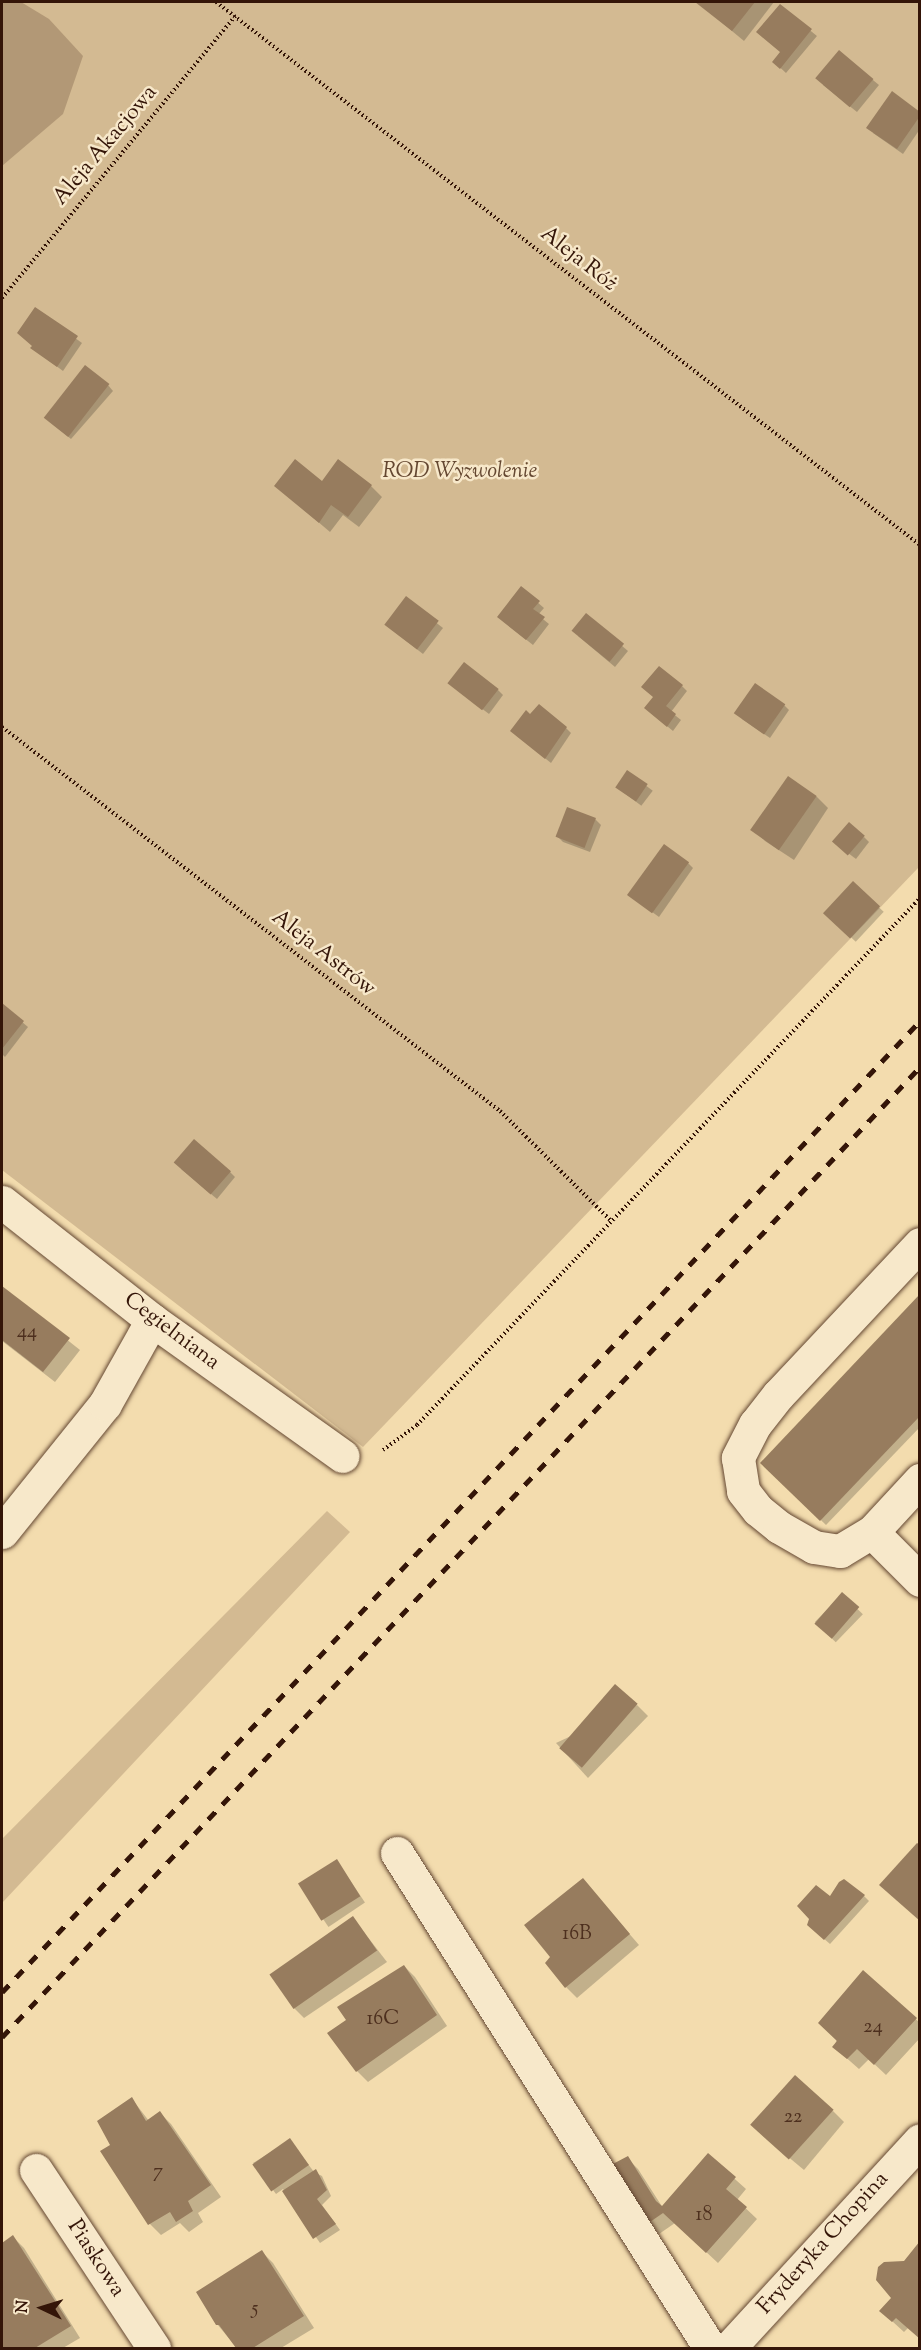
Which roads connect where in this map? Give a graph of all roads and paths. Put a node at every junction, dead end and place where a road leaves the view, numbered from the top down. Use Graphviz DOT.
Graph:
graph roads {
  1 [pos="216,2"];
  2 [pos="235,16"];
  3 [pos="2,298"];
  4 [pos="920,544"];
  5 [pos="2,727"];
  6 [pos="920,898"];
  7 [pos="2,1202"];
  8 [pos="611,1221"];
  9 [pos="920,1244"];
  10 [pos="152,1320"];
  11 [pos="343,1456"];
  12 [pos="920,1480"];
  13 [pos="2,1532"];
  14 [pos="872,1532"];
  15 [pos="920,1580"];
  16 [pos="397,1852"];
  17 [pos="920,2140"];
  18 [pos="36,2170"];
  19 [pos="154,2349"];
  20 [pos="710,2349"];
  21 [pos="729,2349"];
  1 -- 2 [label="path, Aleja Róż"];
  2 -- 3 [label="path, Aleja Akacjowa"];
  2 -- 4 [label="path, Aleja Róż"];
  5 -- 8 [label="path, Aleja Astrów"];
  6 -- 8 [label="path"];
  7 -- 10 [label="street, Cegielniana"];
  8 -- 11 [label="path"];
  9 -- 14 [label="street"];
  10 -- 11 [label="street, Cegielniana"];
  10 -- 13 [label="street"];
  12 -- 14 [label="street"];
  14 -- 15 [label="street"];
  16 -- 20 [label="street"];
  17 -- 21 [label="street, Fryderyka Chopina"];
  18 -- 19 [label="street, Piaskowa"];
}
